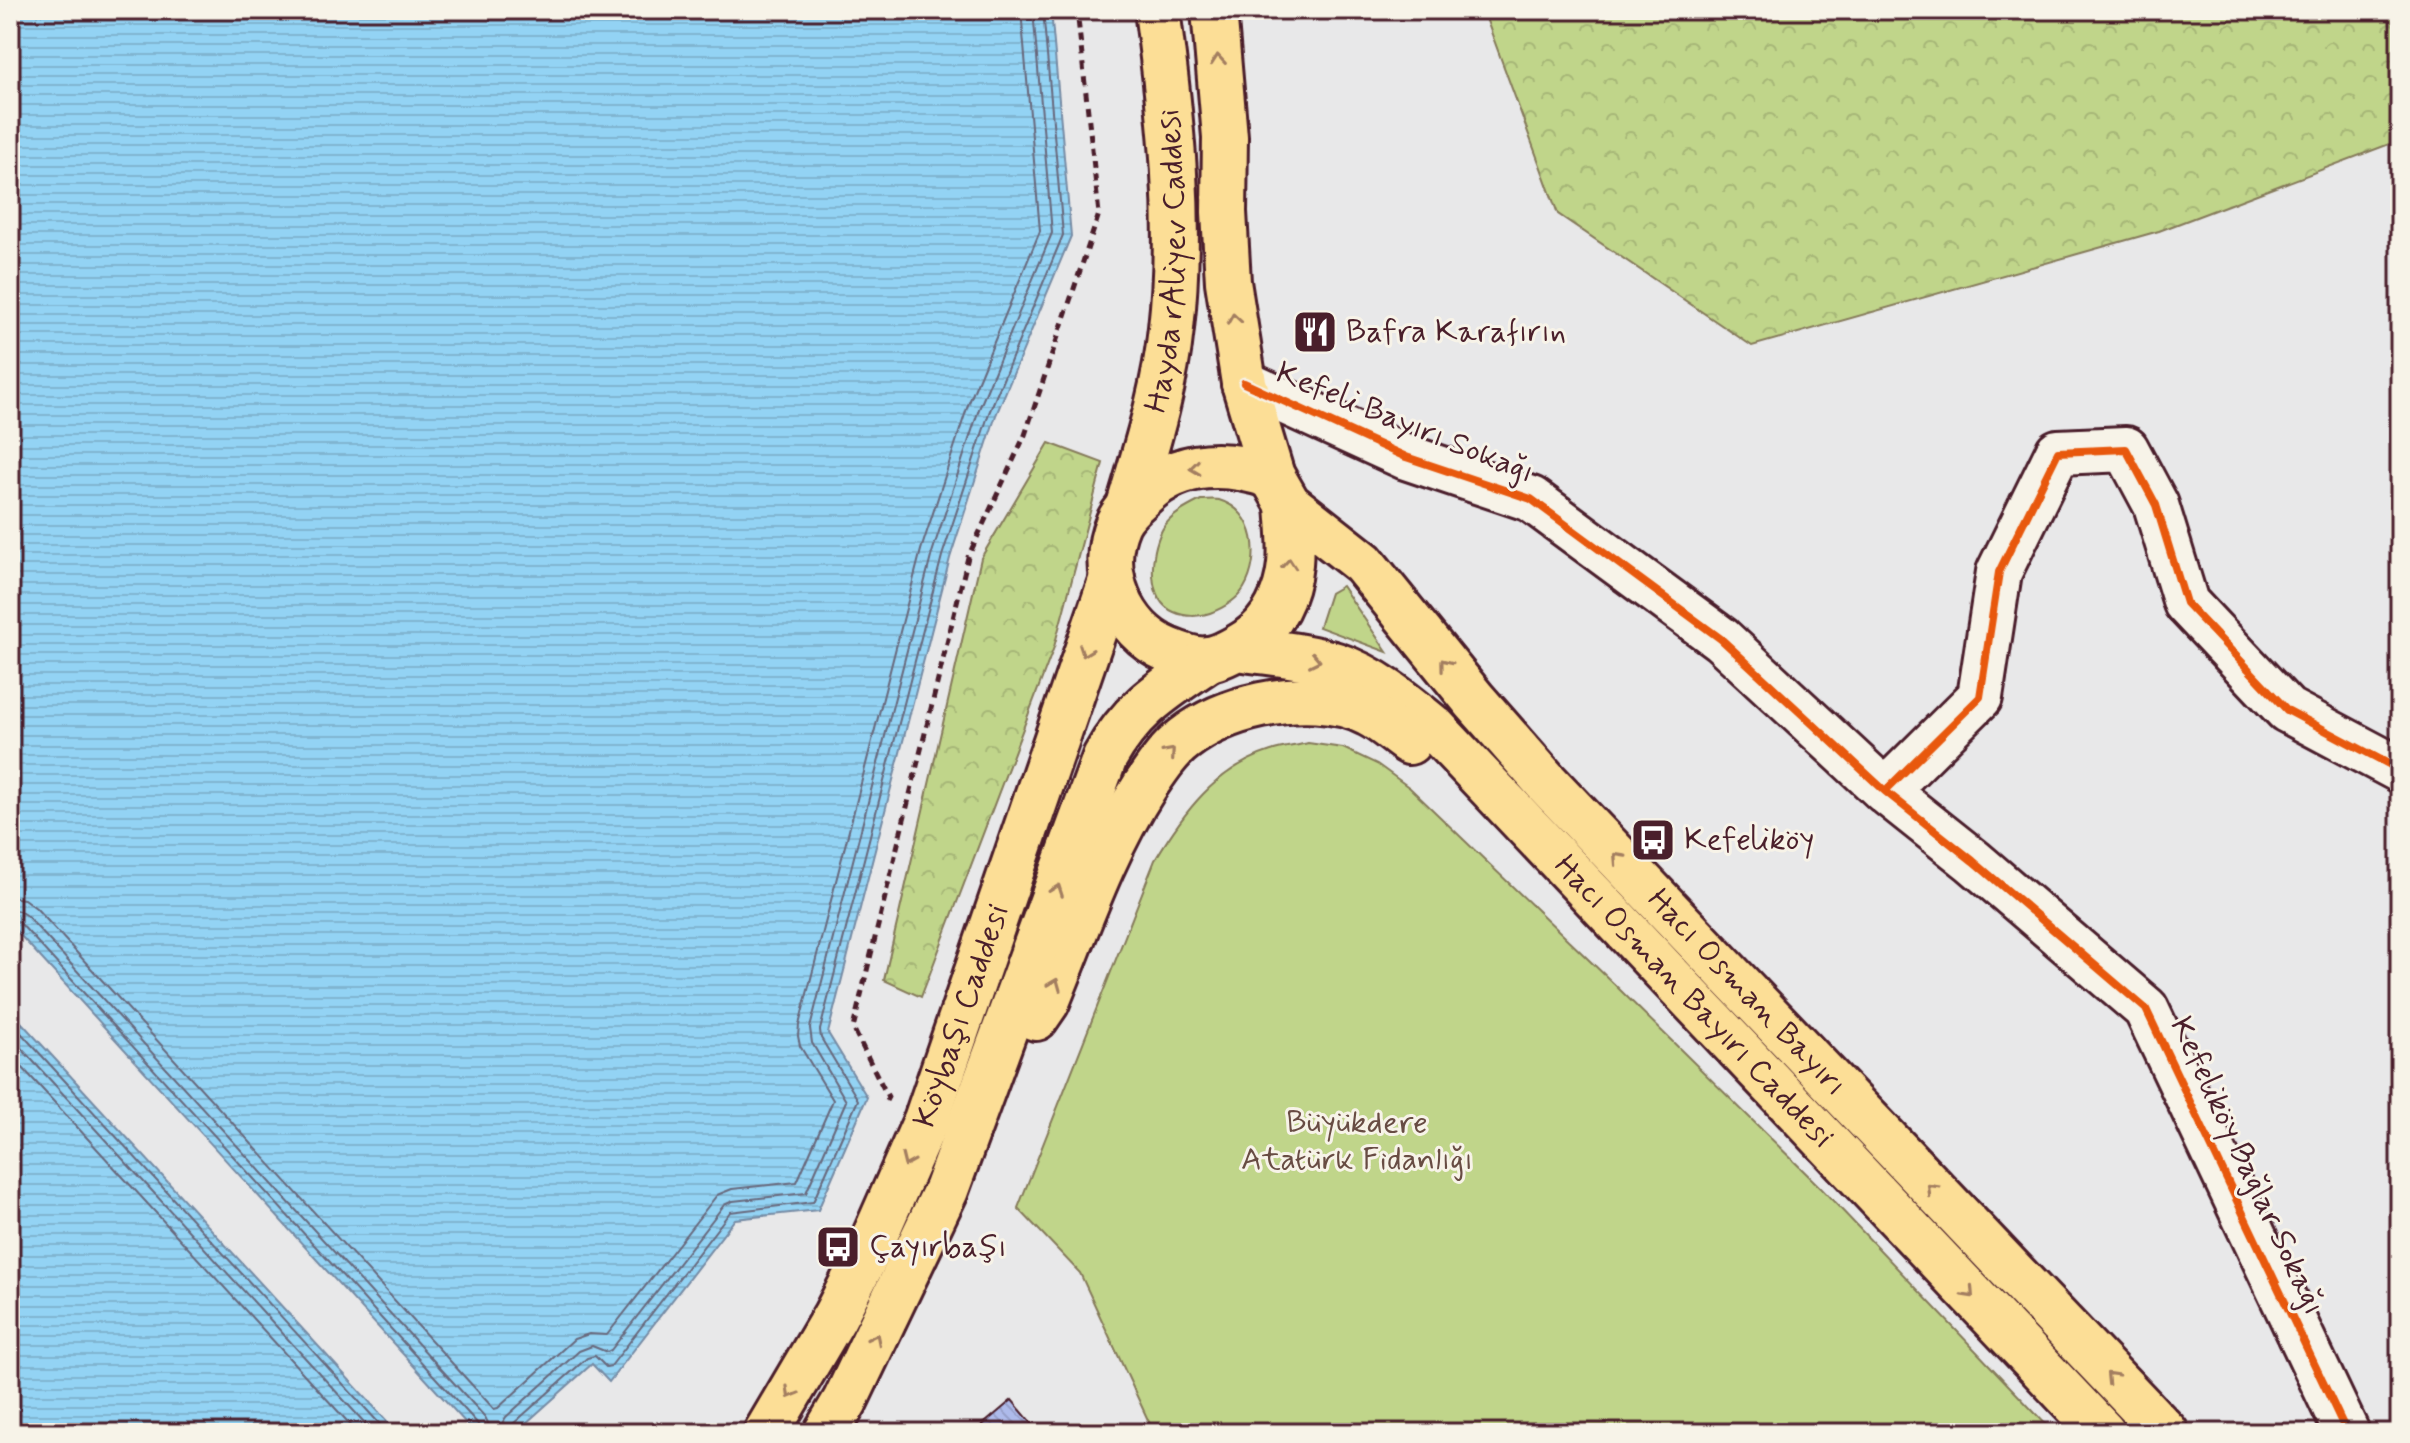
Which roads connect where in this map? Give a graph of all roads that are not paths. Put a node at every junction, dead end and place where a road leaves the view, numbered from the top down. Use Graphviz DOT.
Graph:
graph roads {
  1 [pos="1157,10"];
  2 [pos="1214,10"];
  3 [pos="1244,383"];
  4 [pos="1280,490"];
  5 [pos="1129,506"];
  6 [pos="1112,578"];
  7 [pos="1224,654"];
  8 [pos="2400,770"];
  9 [pos="1885,791"];
  10 [pos="1532,829"];
  11 [pos="992,1068"];
  12 [pos="766,1433"];
  13 [pos="826,1433"];
  14 [pos="2103,1433"];
  15 [pos="2166,1433"];
  16 [pos="2347,1433"];
  1 -- 5 [label="main road, Hayda rAliyev Caddesi"];
  3 -- 2 [label="main road, one-way"];
  3 -- 4 [label="main road"];
  3 -- 9 [label="street, Kefeli Bayırı Sokağı"];
  4 -- 5 [label="main road, one-way"];
  7 -- 4 [label="main road, one-way"];
  15 -- 4 [label="main road, Hacı Osman Bayırı, one-way"];
  5 -- 6 [label="main road"];
  6 -- 7 [label="main road"];
  6 -- 12 [label="main road, Köybaşı Caddesi, one-way"];
  7 -- 10 [label="main road, Hacı Osman Bayırı Caddesi, one-way"];
  11 -- 7 [label="main road, Köybaşı Caddesi, one-way"];
  8 -- 9 [label="street"];
  9 -- 16 [label="street, Kefeliköy Bağlar Sokağı"];
  11 -- 10 [label="main road, one-way"];
  10 -- 14 [label="main road, Hacı Osman Bayırı Caddesi, one-way"];
  13 -- 11 [label="main road, Köybaşı Caddesi, one-way"];
}
